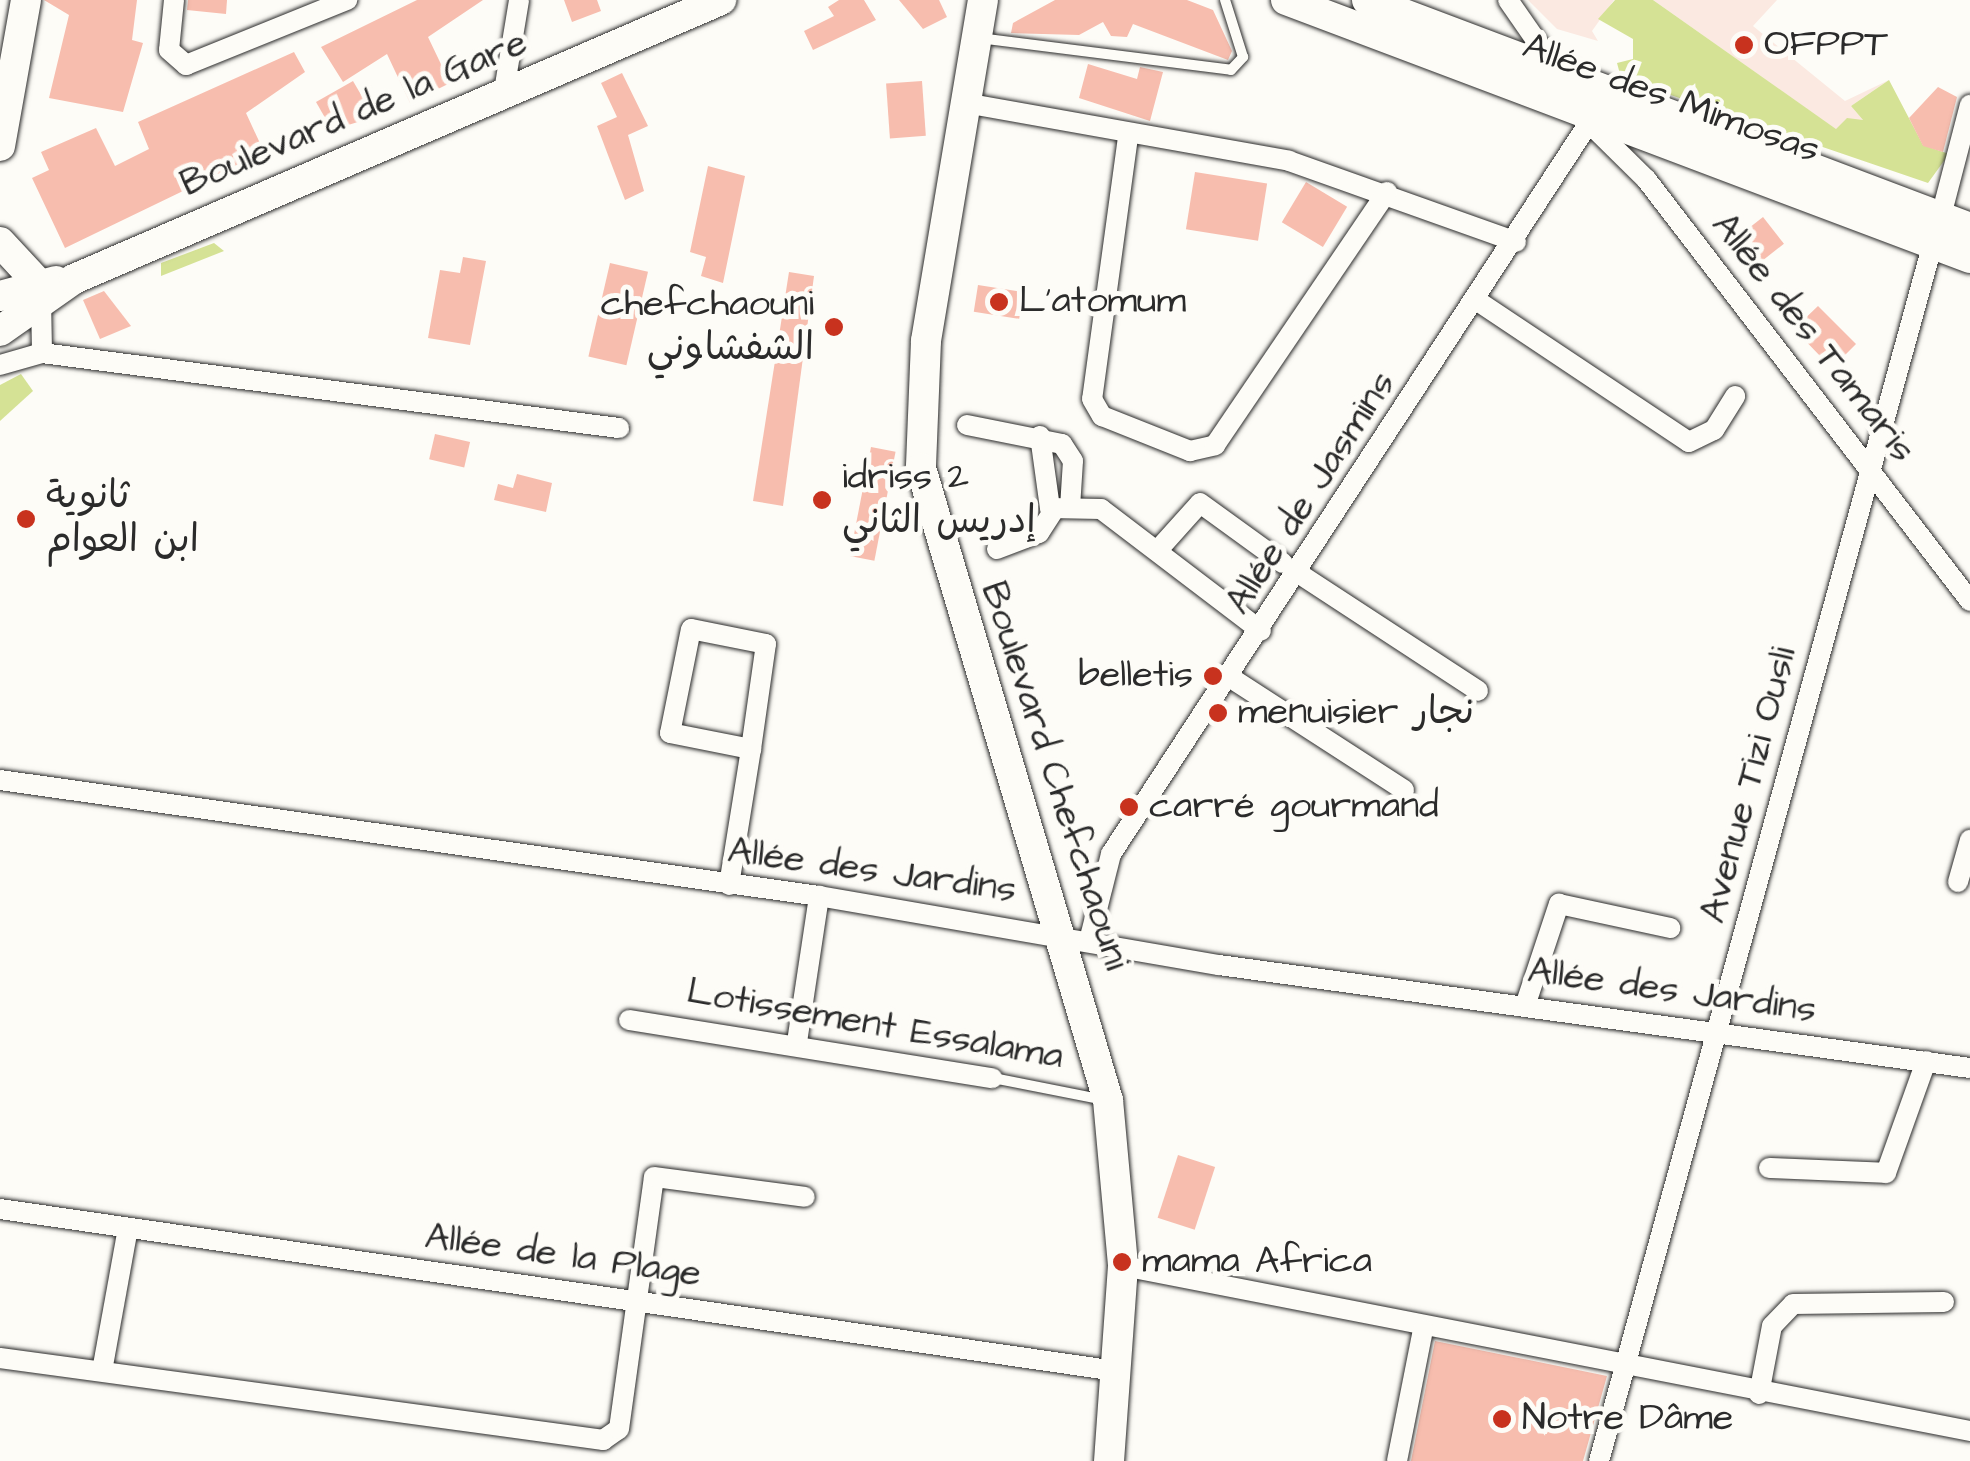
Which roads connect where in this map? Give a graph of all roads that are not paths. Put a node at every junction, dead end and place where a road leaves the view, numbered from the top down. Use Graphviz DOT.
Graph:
graph roads {
  1 [pos="26,0"];
  2 [pos="174,0"];
  3 [pos="346,0"];
  4 [pos="519,0"];
  5 [pos="721,0"];
  6 [pos="1002,0"];
  7 [pos="1225,0"];
  8 [pos="1286,0"];
  9 [pos="1367,0"];
  10 [pos="1508,0"];
  11 [pos="980,22"];
  12 [pos="1555,83"];
  13 [pos="504,91"];
  14 [pos="965,103"];
  15 [pos="1970,105"];
  16 [pos="1598,109"];
  17 [pos="1128,137"];
  18 [pos="0,146"];
  19 [pos="1386,192"];
  20 [pos="1970,228"];
  21 [pos="1937,230"];
  22 [pos="0,242"];
  23 [pos="1516,242"];
  24 [pos="1970,258"];
  25 [pos="40,292"];
  26 [pos="0,296"];
  27 [pos="1478,302"];
  28 [pos="0,331"];
  29 [pos="42,353"];
  30 [pos="0,365"];
  31 [pos="1735,396"];
  32 [pos="967,425"];
  33 [pos="619,428"];
  34 [pos="1040,436"];
  35 [pos="1871,469"];
  36 [pos="1062,509"];
  37 [pos="998,548"];
  38 [pos="1157,551"];
  39 [pos="1291,568"];
  40 [pos="1970,601"];
  41 [pos="1261,631"];
  42 [pos="1231,678"];
  43 [pos="1478,691"];
  44 [pos="751,749"];
  45 [pos="0,780"];
  46 [pos="1404,790"];
  47 [pos="1970,840"];
  48 [pos="1958,882"];
  49 [pos="728,885"];
  50 [pos="818,896"];
  51 [pos="1670,928"];
  52 [pos="1077,938"];
  53 [pos="1526,1006"];
  54 [pos="629,1020"];
  55 [pos="1718,1032"];
  56 [pos="796,1042"];
  57 [pos="1926,1061"];
  58 [pos="1970,1068"];
  59 [pos="992,1078"];
  60 [pos="1108,1100"];
  61 [pos="1770,1168"];
  62 [pos="804,1196"];
  63 [pos="0,1209"];
  64 [pos="128,1228"];
  65 [pos="1122,1266"];
  66 [pos="638,1302"];
  67 [pos="1944,1302"];
  68 [pos="1424,1330"];
  69 [pos="0,1358"];
  70 [pos="1116,1370"];
  71 [pos="1622,1370"];
  72 [pos="102,1371"];
  73 [pos="1759,1394"];
  74 [pos="1970,1431"];
  75 [pos="1396,1459"];
  76 [pos="1109,1461"];
  77 [pos="1599,1461"];
  1 -- 18 [label="street"];
  2 -- 3 [label="street"];
  4 -- 13 [label="street"];
  5 -- 13 [label="street, Boulevard de la Gare"];
  6 -- 11 [label="street"];
  7 -- 11 [label="lane"];
  8 -- 12 [label="street, Allée des Mimosas"];
  9 -- 12 [label="street, Allée des Mimosas"];
  10 -- 12 [label="street"];
  11 -- 14 [label="street, Boulevard Chefchaouni"];
  12 -- 16 [label="street, Allée des Mimosas"];
  13 -- 25 [label="street, Boulevard de la Gare"];
  14 -- 17 [label="street"];
  14 -- 52 [label="street, Boulevard Chefchaouni"];
  15 -- 21 [label="street, Avenue Tizi Ousli"];
  16 -- 21 [label="street, Allée des Mimosas"];
  16 -- 23 [label="street, Allée de Jasmins"];
  16 -- 35 [label="street, Allée des Tamaris"];
  17 -- 19 [label="street"];
  17 -- 19 [label="street"];
  19 -- 23 [label="street"];
  20 -- 21 [label="street, Allée des Mimosas"];
  21 -- 24 [label="street, Allée des Mimosas"];
  21 -- 35 [label="street, Avenue Tizi Ousli"];
  22 -- 25 [label="street"];
  23 -- 27 [label="street, Allée de Jasmins"];
  25 -- 26 [label="street, Boulevard de la Gare"];
  25 -- 28 [label="street, Boulevard de la Gare"];
  25 -- 29 [label="street"];
  27 -- 31 [label="street"];
  27 -- 39 [label="street, Allée de Jasmins"];
  29 -- 30 [label="street"];
  29 -- 33 [label="street"];
  32 -- 34 [label="street"];
  34 -- 36 [label="street"];
  34 -- 36 [label="street"];
  35 -- 40 [label="street, Allée des Tamaris"];
  35 -- 55 [label="street, Avenue Tizi Ousli"];
  36 -- 37 [label="street"];
  36 -- 38 [label="street"];
  38 -- 39 [label="street"];
  38 -- 41 [label="street"];
  39 -- 41 [label="street, Allée de Jasmins"];
  39 -- 43 [label="street"];
  41 -- 42 [label="street, Allée de Jasmins"];
  42 -- 46 [label="street"];
  42 -- 52 [label="street, Allée de Jasmins"];
  44 -- 44 [label="street"];
  44 -- 49 [label="street"];
  45 -- 49 [label="street, Allée des Jardins"];
  47 -- 48 [label="street"];
  49 -- 50 [label="street, Allée des Jardins"];
  50 -- 52 [label="street, Allée des Jardins"];
  50 -- 56 [label="street"];
  51 -- 53 [label="street"];
  52 -- 53 [label="street, Allée des Jardins"];
  52 -- 60 [label="street, Boulevard Chefchaouni"];
  53 -- 55 [label="street, Allée des Jardins"];
  54 -- 56 [label="street, Lotissement Essalama"];
  55 -- 57 [label="street, Allée des Jardins"];
  55 -- 71 [label="street, Avenue Tizi Ousli"];
  56 -- 59 [label="street, Lotissement Essalama"];
  57 -- 58 [label="street, Allée des Jardins"];
  57 -- 61 [label="street"];
  59 -- 60 [label="lane, Lotissement Essalama"];
  60 -- 65 [label="street, Boulevard Chefchaouni"];
  62 -- 66 [label="street"];
  63 -- 64 [label="street, Allée de la Plage"];
  64 -- 66 [label="street, Allée de la Plage"];
  64 -- 72 [label="street"];
  65 -- 68 [label="street"];
  65 -- 70 [label="street, Boulevard Chefchaouni"];
  66 -- 70 [label="street, Allée de la Plage"];
  66 -- 72 [label="street"];
  67 -- 73 [label="street"];
  68 -- 71 [label="street"];
  68 -- 75 [label="street"];
  69 -- 72 [label="street"];
  70 -- 76 [label="street, Boulevard Chefchaouni"];
  71 -- 73 [label="street"];
  71 -- 77 [label="street, Avenue Tizi Ousli"];
  73 -- 74 [label="street"];
}
